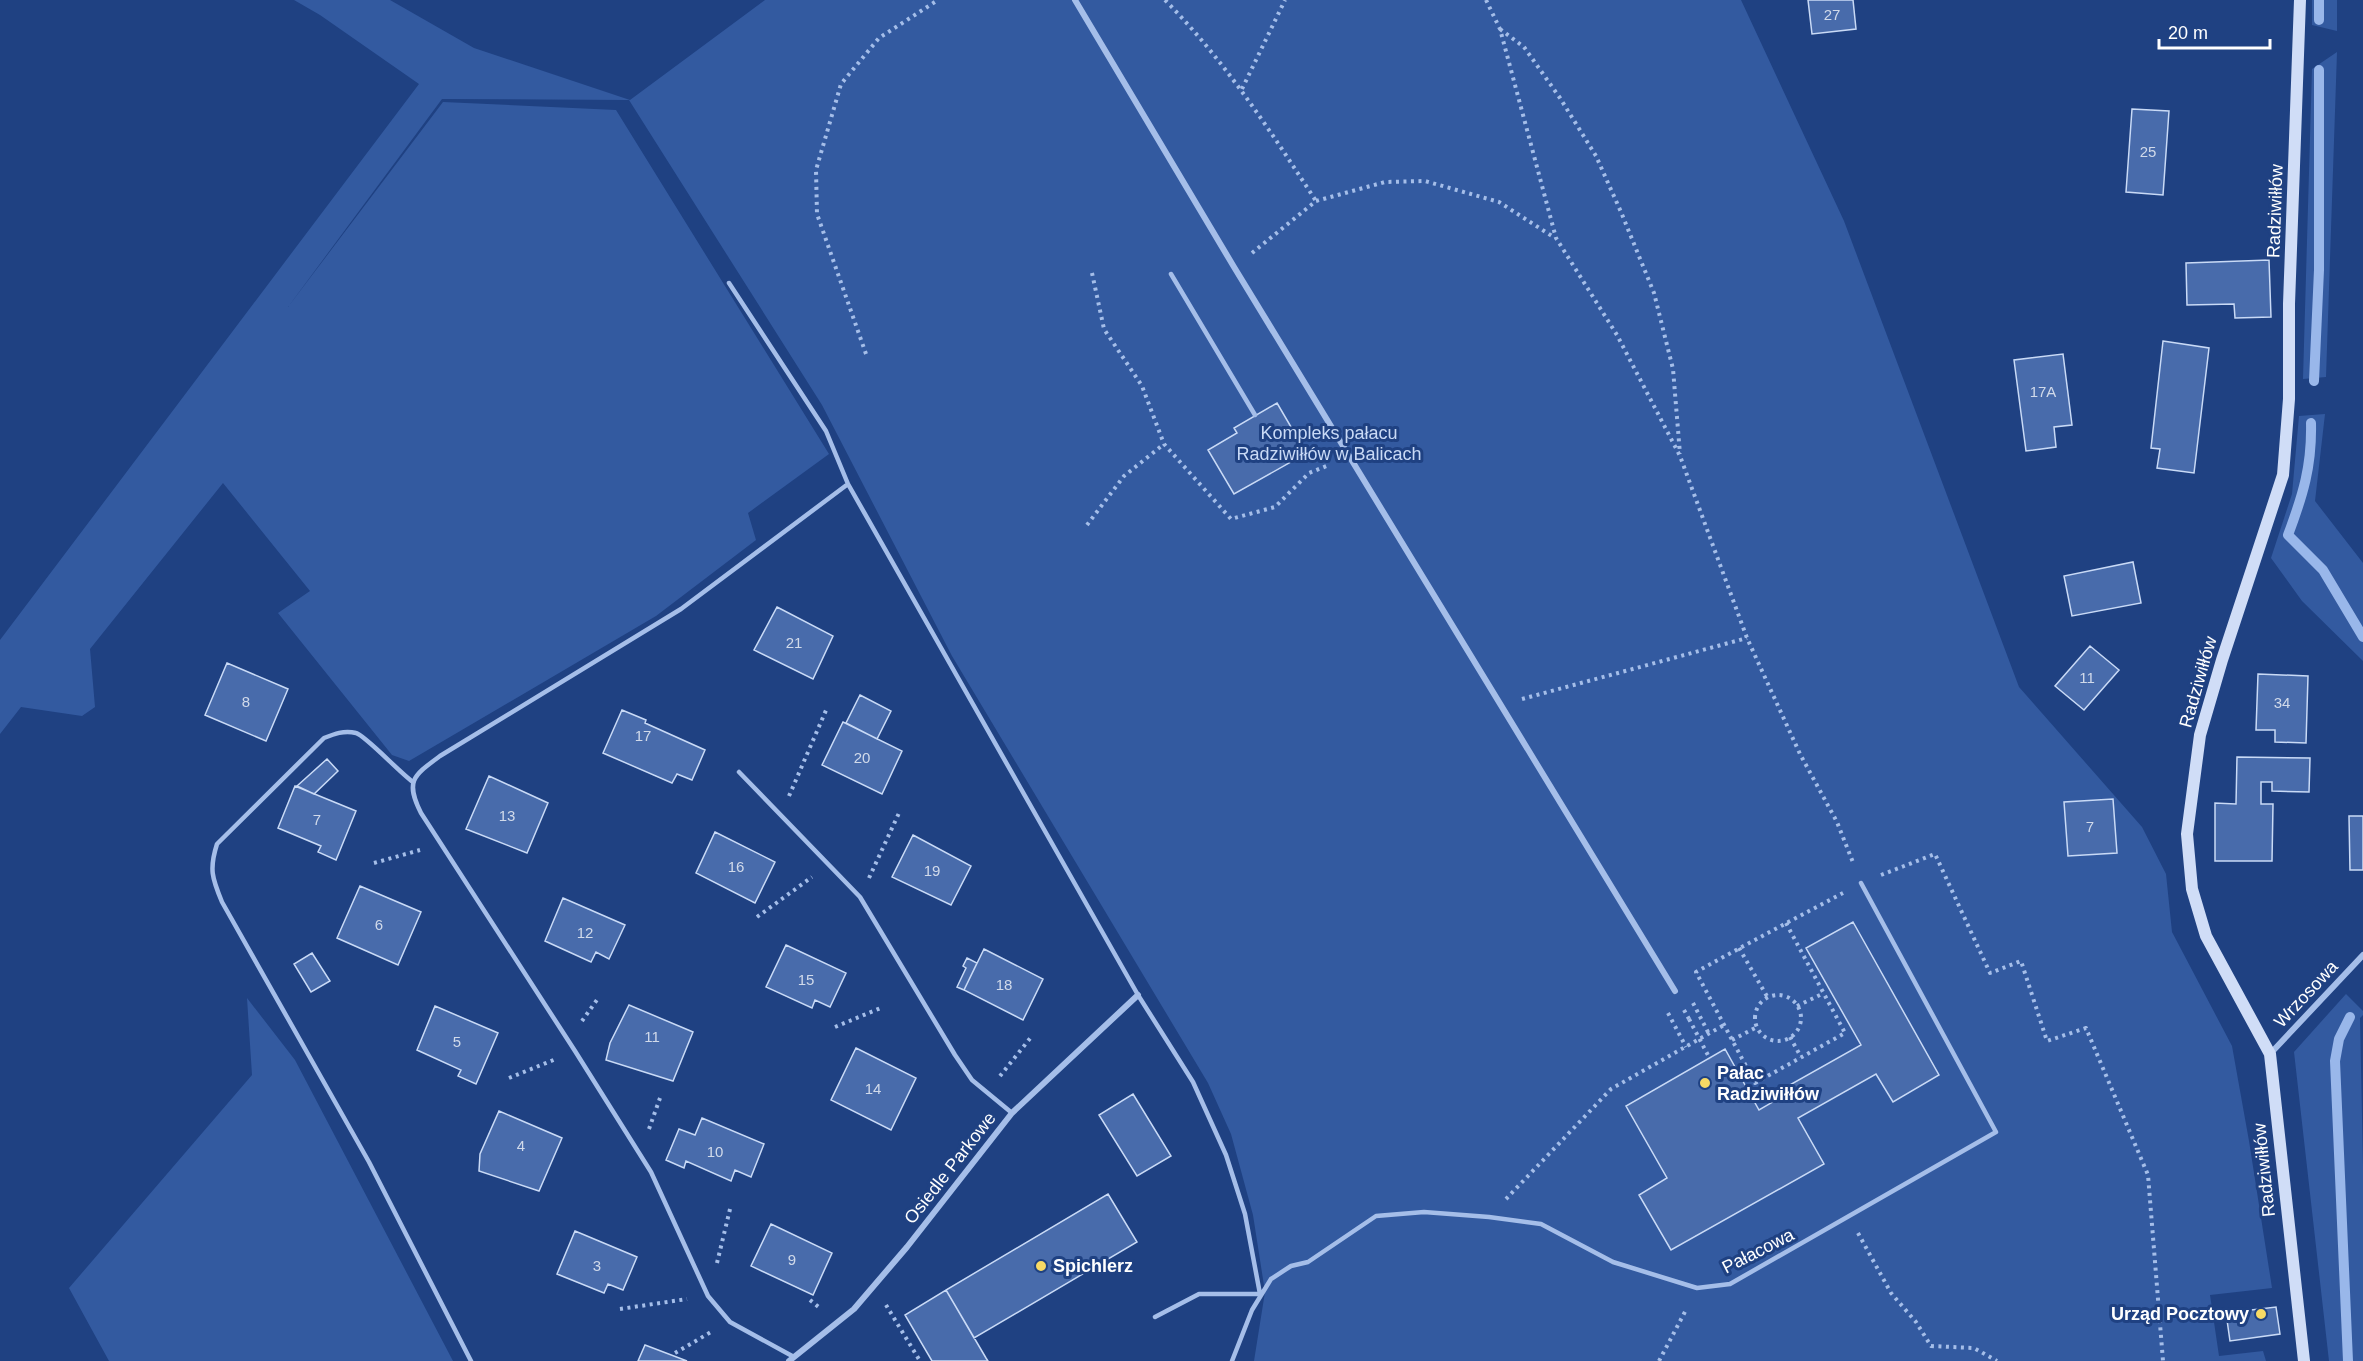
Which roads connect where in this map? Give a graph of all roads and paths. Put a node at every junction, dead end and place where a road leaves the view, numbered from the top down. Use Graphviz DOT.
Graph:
graph roads {
  1 [pos="938,0"];
  2 [pos="1075,0"];
  3 [pos="1165,0"];
  4 [pos="1285,0"];
  5 [pos="1486,0"];
  6 [pos="2300,0"];
  7 [pos="1500,29"];
  8 [pos="1242,89"];
  9 [pos="1316,201"];
  10 [pos="1556,238"];
  11 [pos="1234,267"];
  12 [pos="1092,273"];
  13 [pos="1171,274"];
  14 [pos="729,283"];
  15 [pos="866,354"];
  16 [pos="1255,415"];
  17 [pos="1164,444"];
  18 [pos="1680,456"];
  19 [pos="1309,473"];
  20 [pos="848,483"];
  21 [pos="1087,525"];
  22 [pos="1747,638"];
  23 [pos="1501,705"];
  24 [pos="827,708"];
  25 [pos="739,772"];
  26 [pos="413,782"];
  27 [pos="899,813"];
  28 [pos="780,815"];
  29 [pos="440,844"];
  30 [pos="375,863"];
  31 [pos="830,864"];
  32 [pos="1861,883"];
  33 [pos="860,897"];
  34 [pos="757,917"];
  35 [pos="1786,923"];
  36 [pos="1739,948"];
  37 [pos="2363,955"];
  38 [pos="1675,991"];
  39 [pos="1824,993"];
  40 [pos="1138,995"];
  41 [pos="1768,998"];
  42 [pos="1797,1006"];
  43 [pos="883,1007"];
  44 [pos="1689,1019"];
  45 [pos="1724,1025"];
  46 [pos="835,1027"];
  47 [pos="1757,1027"];
  48 [pos="1032,1036"];
  49 [pos="1790,1037"];
  50 [pos="1732,1040"];
  51 [pos="1686,1047"];
  52 [pos="575,1051"];
  53 [pos="2270,1054"];
  54 [pos="1801,1057"];
  55 [pos="1710,1059"];
  56 [pos="509,1078"];
  57 [pos="986,1093"];
  58 [pos="1012,1113"];
  59 [pos="731,1205"];
  60 [pos="1489,1216"];
  61 [pos="1849,1217"];
  62 [pos="875,1286"];
  63 [pos="1697,1288"];
  64 [pos="1260,1294"];
  65 [pos="708,1296"];
  66 [pos="620,1309"];
  67 [pos="1155,1317"];
  68 [pos="730,1322"];
  69 [pos="675,1353"];
  70 [pos="792,1359"];
  71 [pos="471,1361"];
  72 [pos="920,1361"];
  73 [pos="1232,1361"];
  74 [pos="1659,1361"];
  75 [pos="1997,1361"];
  76 [pos="2163,1361"];
  77 [pos="2304,1361"];
  1 -- 15 [label="path"];
  2 -- 11 [label="street"];
  3 -- 8 [label="path"];
  4 -- 8 [label="path"];
  5 -- 7 [label="path"];
  6 -- 53 [label="street, Radziwiłłów"];
  7 -- 10 [label="path"];
  7 -- 18 [label="path"];
  8 -- 9 [label="path"];
  9 -- 10 [label="path"];
  9 -- 11 [label="path"];
  10 -- 18 [label="path"];
  11 -- 23 [label="street"];
  12 -- 17 [label="path"];
  13 -- 16 [label="lane"];
  14 -- 20 [label="lane"];
  17 -- 19 [label="path"];
  17 -- 21 [label="path"];
  18 -- 22 [label="path"];
  20 -- 26 [label="lane"];
  20 -- 40 [label="lane"];
  22 -- 23 [label="path"];
  22 -- 32 [label="path"];
  23 -- 38 [label="street"];
  24 -- 28 [label="path"];
  25 -- 28 [label="lane"];
  26 -- 29 [label="lane"];
  26 -- 71 [label="lane"];
  27 -- 33 [label="path"];
  28 -- 31 [label="lane"];
  29 -- 30 [label="path"];
  29 -- 52 [label="lane"];
  31 -- 33 [label="lane"];
  31 -- 34 [label="path"];
  32 -- 35 [label="path"];
  32 -- 61 [label="lane, Pałacowa"];
  32 -- 76 [label="path"];
  33 -- 57 [label="lane"];
  35 -- 36 [label="path"];
  35 -- 39 [label="path"];
  36 -- 41 [label="path"];
  36 -- 45 [label="path"];
  37 -- 53 [label="street, Wrzosowa"];
  38 -- 51 [label="path"];
  39 -- 42 [label="path"];
  39 -- 54 [label="path"];
  40 -- 58 [label="street, Osiedle Parkowe"];
  40 -- 64 [label="lane"];
  41 -- 42 [label="path"];
  41 -- 47 [label="path"];
  42 -- 49 [label="path"];
  43 -- 46 [label="path"];
  44 -- 55 [label="path, bridge"];
  45 -- 50 [label="path"];
  45 -- 51 [label="path"];
  47 -- 49 [label="path"];
  47 -- 50 [label="path"];
  48 -- 57 [label="path"];
  49 -- 54 [label="path"];
  50 -- 54 [label="path"];
  51 -- 60 [label="path"];
  52 -- 56 [label="path"];
  52 -- 65 [label="lane"];
  53 -- 77 [label="street, Radziwiłłów"];
  57 -- 58 [label="lane"];
  58 -- 62 [label="street, Osiedle Parkowe"];
  59 -- 65 [label="path"];
  60 -- 63 [label="lane, Pałacowa"];
  60 -- 64 [label="lane, Pałacowa"];
  61 -- 63 [label="lane, Pałacowa"];
  61 -- 75 [label="path"];
  62 -- 70 [label="street, Osiedle Parkowe"];
  62 -- 72 [label="path"];
  63 -- 74 [label="path"];
  64 -- 67 [label="lane"];
  64 -- 73 [label="lane, Pałacowa"];
  65 -- 66 [label="path"];
  65 -- 68 [label="lane"];
  68 -- 69 [label="path"];
  68 -- 70 [label="lane"];
}
